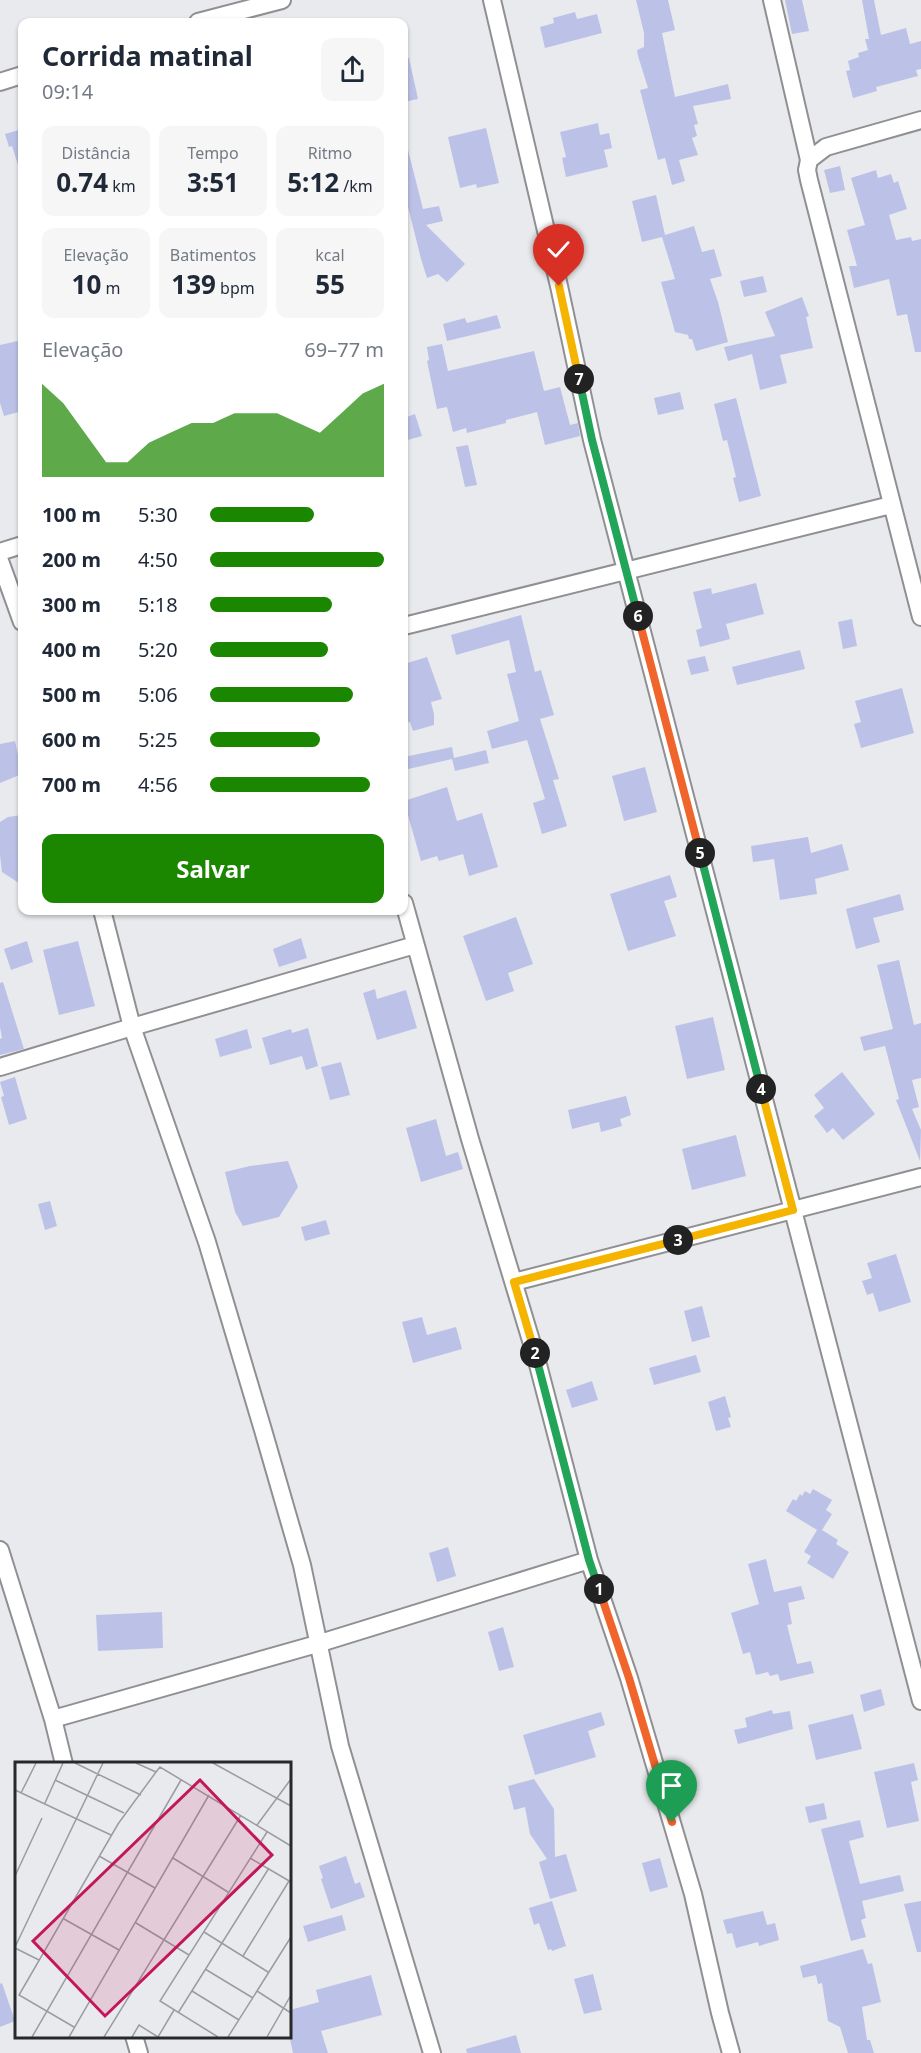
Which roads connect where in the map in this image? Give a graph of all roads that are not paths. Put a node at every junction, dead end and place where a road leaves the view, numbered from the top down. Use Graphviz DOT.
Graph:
graph roads {
  1 [pos="282,0"];
  2 [pos="492,0"];
  3 [pos="772,0"];
  4 [pos="213,18"];
  5 [pos="18,76"];
  6 [pos="0,82"];
  7 [pos="921,120"];
  8 [pos="809,160"];
  9 [pos="891,505"];
  10 [pos="18,546"];
  11 [pos="0,552"];
  12 [pos="0,561"];
  13 [pos="626,571"];
  14 [pos="18,611"];
  15 [pos="921,617"];
  16 [pos="408,625"];
  17 [pos="103,915"];
  18 [pos="407,915"];
  19 [pos="415,945"];
  20 [pos="132,1026"];
  21 [pos="0,1067"];
  22 [pos="921,1177"];
  23 [pos="793,1210"];
  24 [pos="514,1282"];
  25 [pos="0,1550"];
  26 [pos="589,1560"];
  27 [pos="317,1644"];
  28 [pos="921,1701"];
  29 [pos="52,1719"];
  30 [pos="63,1762"];
  31 [pos="134,2038"];
  32 [pos="139,2053"];
  33 [pos="432,2053"];
  34 [pos="731,2053"];
  1 -- 4 [label="street"];
  2 -- 13 [label="street"];
  3 -- 8 [label="street"];
  5 -- 6 [label="street"];
  7 -- 8 [label="street"];
  8 -- 9 [label="street"];
  9 -- 13 [label="street"];
  9 -- 15 [label="street"];
  10 -- 11 [label="street"];
  12 -- 14 [label="street"];
  13 -- 16 [label="street"];
  13 -- 23 [label="street"];
  17 -- 20 [label="street"];
  18 -- 19 [label="street"];
  19 -- 20 [label="street"];
  19 -- 24 [label="street"];
  20 -- 21 [label="street"];
  20 -- 27 [label="street"];
  22 -- 23 [label="street"];
  23 -- 24 [label="street"];
  23 -- 28 [label="street"];
  24 -- 26 [label="street"];
  25 -- 29 [label="street"];
  26 -- 27 [label="street"];
  26 -- 34 [label="street"];
  27 -- 29 [label="street"];
  27 -- 33 [label="street"];
  29 -- 30 [label="street"];
  31 -- 32 [label="street"];
}
